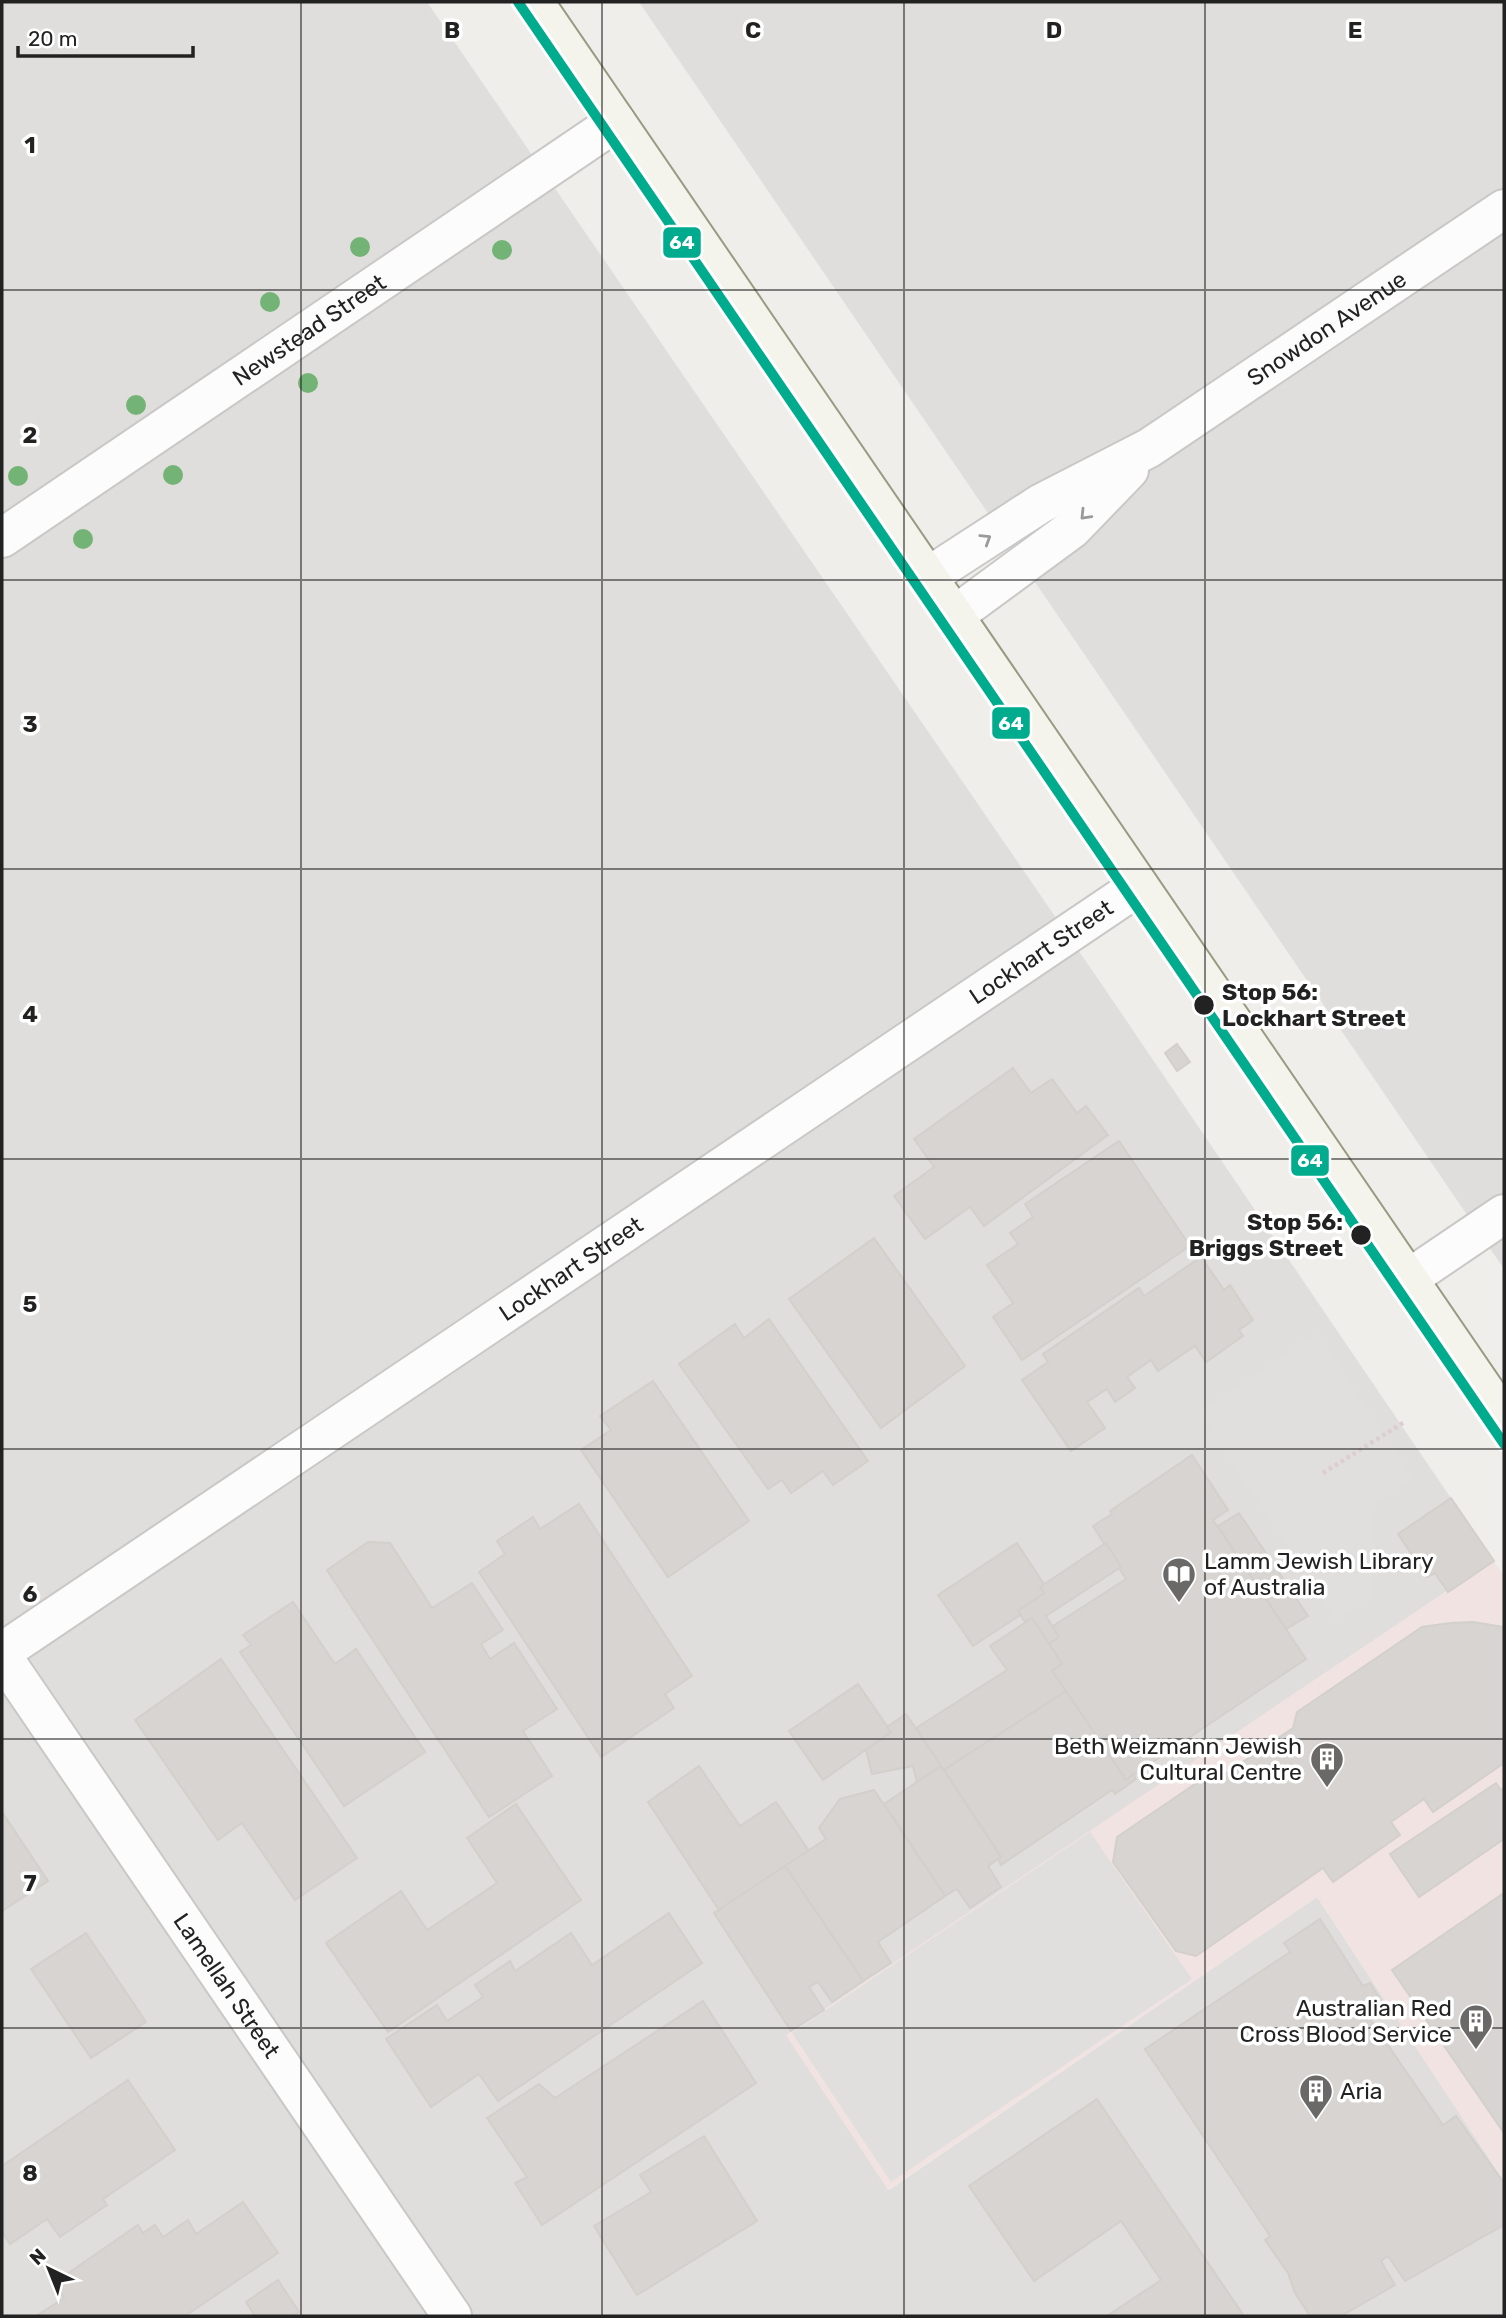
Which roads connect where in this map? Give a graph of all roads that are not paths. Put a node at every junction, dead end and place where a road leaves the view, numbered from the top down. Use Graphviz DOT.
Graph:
graph roads {
  1 [pos="534,2"];
  2 [pos="616,122"];
  3 [pos="1504,209"];
  4 [pos="1149,448"];
  5 [pos="2,538"];
  6 [pos="929,576"];
  7 [pos="955,615"];
  8 [pos="1139,886"];
  9 [pos="1504,1213"];
  10 [pos="1408,1279"];
  11 [pos="1504,1419"];
  12 [pos="2,1654"];
  13 [pos="452,2316"];
  1 -- 2 [label="main road"];
  2 -- 5 [label="street, Newstead Street"];
  2 -- 6 [label="main road"];
  3 -- 4 [label="street, Snowdon Avenue"];
  6 -- 4 [label="street, Snowdon Avenue, one-way"];
  4 -- 7 [label="street, Snowdon Avenue, one-way"];
  6 -- 7 [label="main road"];
  7 -- 8 [label="main road"];
  8 -- 10 [label="main road"];
  8 -- 12 [label="street, Lockhart Street"];
  9 -- 10 [label="street"];
  10 -- 11 [label="main road"];
  12 -- 13 [label="street, Lamellah Street"];
}
